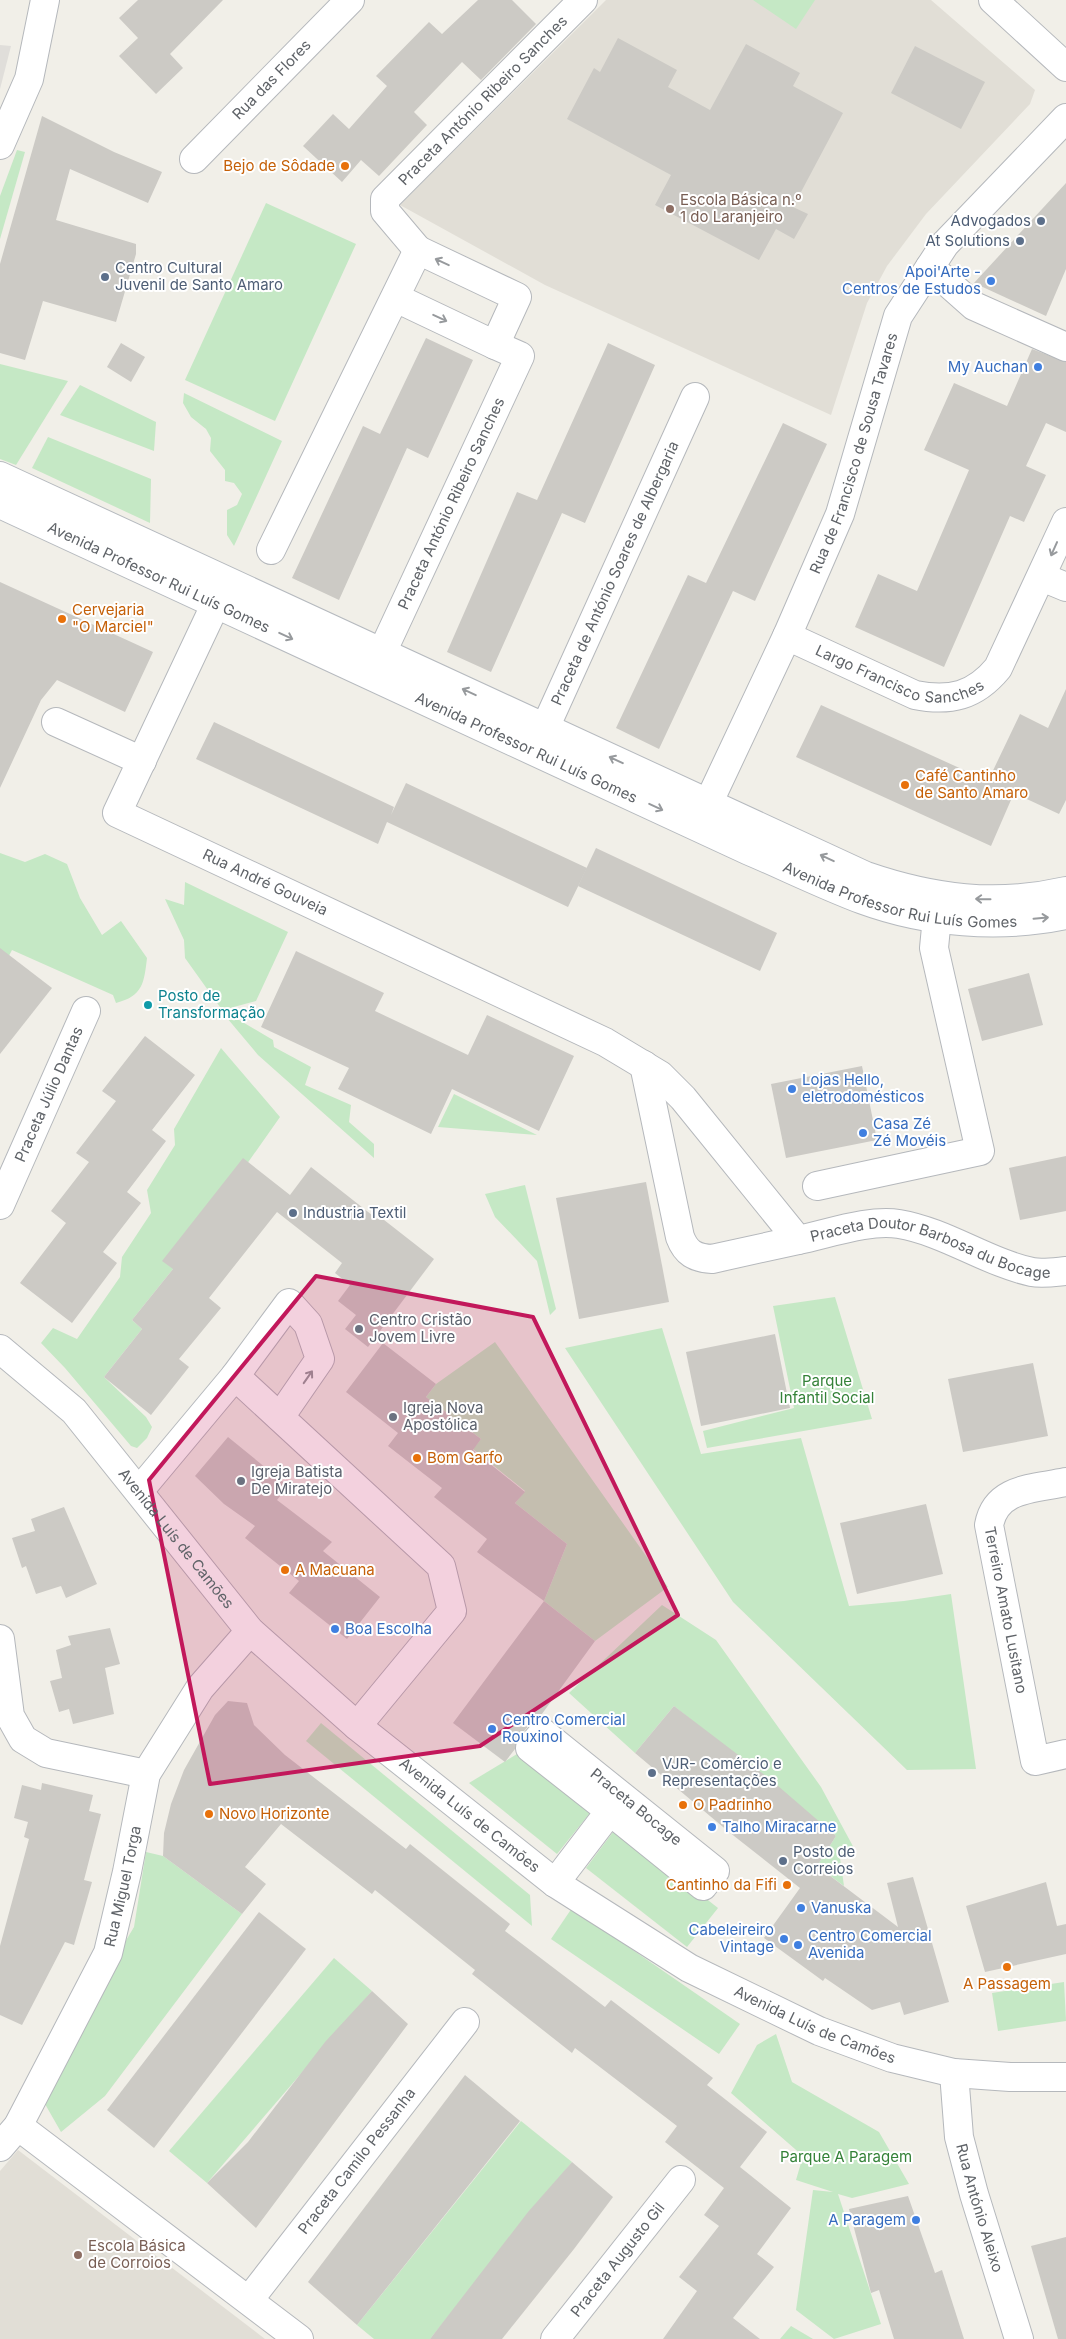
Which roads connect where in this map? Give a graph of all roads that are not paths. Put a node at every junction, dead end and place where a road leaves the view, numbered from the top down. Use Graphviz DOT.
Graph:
graph roads {
  1 [pos="45,0"];
  2 [pos="350,0"];
  3 [pos="583,0"];
  4 [pos="993,0"];
  5 [pos="1066,67"];
  6 [pos="1066,118"];
  7 [pos="0,145"];
  8 [pos="194,159"];
  9 [pos="418,250"];
  10 [pos="930,267"];
  11 [pos="396,298"];
  12 [pos="495,344"];
  13 [pos="1066,347"];
  14 [pos="695,397"];
  15 [pos="4,492"];
  16 [pos="1066,522"];
  17 [pos="271,550"];
  18 [pos="1054,582"];
  19 [pos="221,592"];
  20 [pos="787,636"];
  21 [pos="377,664"];
  22 [pos="56,722"];
  23 [pos="540,739"];
  24 [pos="142,761"];
  25 [pos="703,815"];
  26 [pos="1066,891"];
  27 [pos="938,907"];
  28 [pos="1066,915"];
  29 [pos="86,1011"];
  30 [pos="644,1065"];
  31 [pos="817,1186"];
  32 [pos="0,1205"];
  33 [pos="798,1240"];
  34 [pos="1066,1271"];
  35 [pos="0,1349"];
  36 [pos="235,1376"];
  37 [pos="280,1417"];
  38 [pos="1066,1482"];
  39 [pos="139,1491"];
  40 [pos="250,1631"];
  41 [pos="0,1639"];
  42 [pos="357,1726"];
  43 [pos="1066,1754"];
  44 [pos="146,1774"];
  45 [pos="610,1811"];
  46 [pos="555,1883"];
  47 [pos="464,2022"];
  48 [pos="954,2073"];
  49 [pos="1066,2077"];
  50 [pos="18,2126"];
  51 [pos="0,2148"];
  52 [pos="681,2180"];
  53 [pos="249,2300"];
  54 [pos="300,2339"];
  55 [pos="555,2339"];
  56 [pos="1019,2339"];
  1 -- 7 [label="street"];
  2 -- 8 [label="street, Rua das Flores"];
  3 -- 9 [label="street, Praceta António Ribeiro Sanches"];
  4 -- 5 [label="street"];
  6 -- 10 [label="street, Rua de Francisco de Sousa Tavares"];
  9 -- 11 [label="street"];
  12 -- 9 [label="street, Praceta António Ribeiro Sanches, one-way"];
  10 -- 13 [label="street"];
  10 -- 20 [label="street, Rua de Francisco de Sousa Tavares"];
  11 -- 12 [label="street, Praceta António Ribeiro Sanches, one-way"];
  11 -- 17 [label="street"];
  12 -- 21 [label="street, Praceta António Ribeiro Sanches"];
  14 -- 23 [label="street, Praceta de António Soares de Albergaria"];
  15 -- 19 [label="street, Avenida Professor Rui Luís Gomes"];
  16 -- 18 [label="street, Largo Francisco Sanches, one-way"];
  18 -- 20 [label="street, Largo Francisco Sanches"];
  19 -- 21 [label="street, Avenida Professor Rui Luís Gomes"];
  19 -- 24 [label="street, Rua André Gouveia"];
  20 -- 25 [label="street, Rua de Francisco de Sousa Tavares"];
  21 -- 23 [label="street, Avenida Professor Rui Luís Gomes"];
  22 -- 24 [label="street"];
  23 -- 25 [label="street, Avenida Professor Rui Luís Gomes"];
  24 -- 30 [label="street, Rua André Gouveia"];
  25 -- 27 [label="street, Avenida Professor Rui Luís Gomes"];
  26 -- 27 [label="street, Avenida Professor Rui Luís Gomes, one-way"];
  27 -- 28 [label="street, Avenida Professor Rui Luís Gomes, one-way"];
  27 -- 31 [label="street"];
  29 -- 32 [label="street, Praceta Júlio Dantas"];
  30 -- 33 [label="street, Praceta Doutor Barbosa du Bocage"];
  30 -- 33 [label="street, Praceta Doutor Barbosa du Bocage"];
  33 -- 34 [label="street, Praceta Doutor Barbosa du Bocage"];
  35 -- 39 [label="street, Avenida Luís de Camões"];
  36 -- 37 [label="street"];
  37 -- 36 [label="street, one-way"];
  36 -- 39 [label="street"];
  37 -- 42 [label="street"];
  38 -- 43 [label="street, Terreiro Amato Lusitano"];
  39 -- 40 [label="street, Avenida Luís de Camões"];
  40 -- 42 [label="street, Avenida Luís de Camões"];
  40 -- 44 [label="street, Rua Miguel Torga"];
  41 -- 44 [label="street"];
  42 -- 46 [label="street, Avenida Luís de Camões"];
  44 -- 50 [label="street, Rua Miguel Torga"];
  45 -- 45 [label="street, Praceta Bocage"];
  45 -- 46 [label="street, Praceta Bocage"];
  46 -- 48 [label="street, Avenida Luís de Camões"];
  47 -- 53 [label="street, Praceta Camilo Pessanha"];
  48 -- 49 [label="street, Avenida Luís de Camões"];
  48 -- 56 [label="street, Rua António Aleixo"];
  50 -- 51 [label="street, Rua Miguel Torga"];
  50 -- 53 [label="street"];
  52 -- 55 [label="street, Praceta Augusto Gil"];
  53 -- 54 [label="street"];
}
